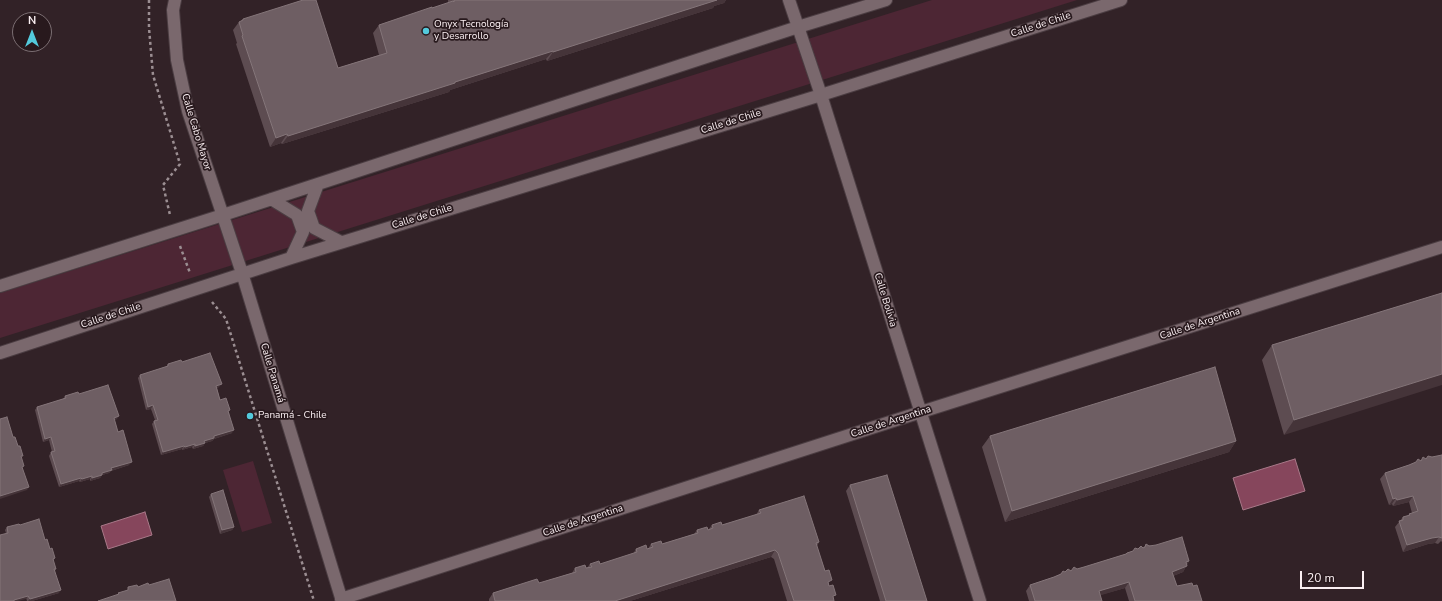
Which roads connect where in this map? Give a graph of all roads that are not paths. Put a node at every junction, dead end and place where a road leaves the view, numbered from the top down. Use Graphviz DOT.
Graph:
graph roads {
  1 [pos="175,0"];
  2 [pos="789,0"];
  3 [pos="886,0"];
  4 [pos="1121,0"];
  5 [pos="798,27"];
  6 [pos="821,95"];
  7 [pos="318,184"];
  8 [pos="271,199"];
  9 [pos="223,215"];
  10 [pos="341,242"];
  11 [pos="1442,247"];
  12 [pos="291,258"];
  13 [pos="242,273"];
  14 [pos="0,286"];
  15 [pos="0,353"];
  16 [pos="920,412"];
  17 [pos="341,600"];
  18 [pos="980,601"];
  1 -- 9 [label="street, Calle Cabo Mayor"];
  2 -- 5 [label="street, Calle Bolivia"];
  3 -- 5 [label="street"];
  4 -- 6 [label="street, Calle de Chile"];
  5 -- 6 [label="street, Calle Bolivia"];
  5 -- 7 [label="street"];
  6 -- 10 [label="street, Calle de Chile"];
  6 -- 16 [label="street, Calle Bolivia"];
  7 -- 8 [label="street"];
  7 -- 10 [label="street"];
  8 -- 9 [label="street"];
  8 -- 12 [label="street"];
  9 -- 13 [label="street, Calle Panamá"];
  9 -- 14 [label="street"];
  10 -- 12 [label="street, Calle de Chile"];
  11 -- 16 [label="street, Calle de Argentina"];
  12 -- 13 [label="street, Calle de Chile"];
  13 -- 15 [label="street, Calle de Chile"];
  13 -- 17 [label="street, Calle Panamá"];
  16 -- 17 [label="street, Calle de Argentina"];
  16 -- 18 [label="street, Calle Bolivia"];
}
